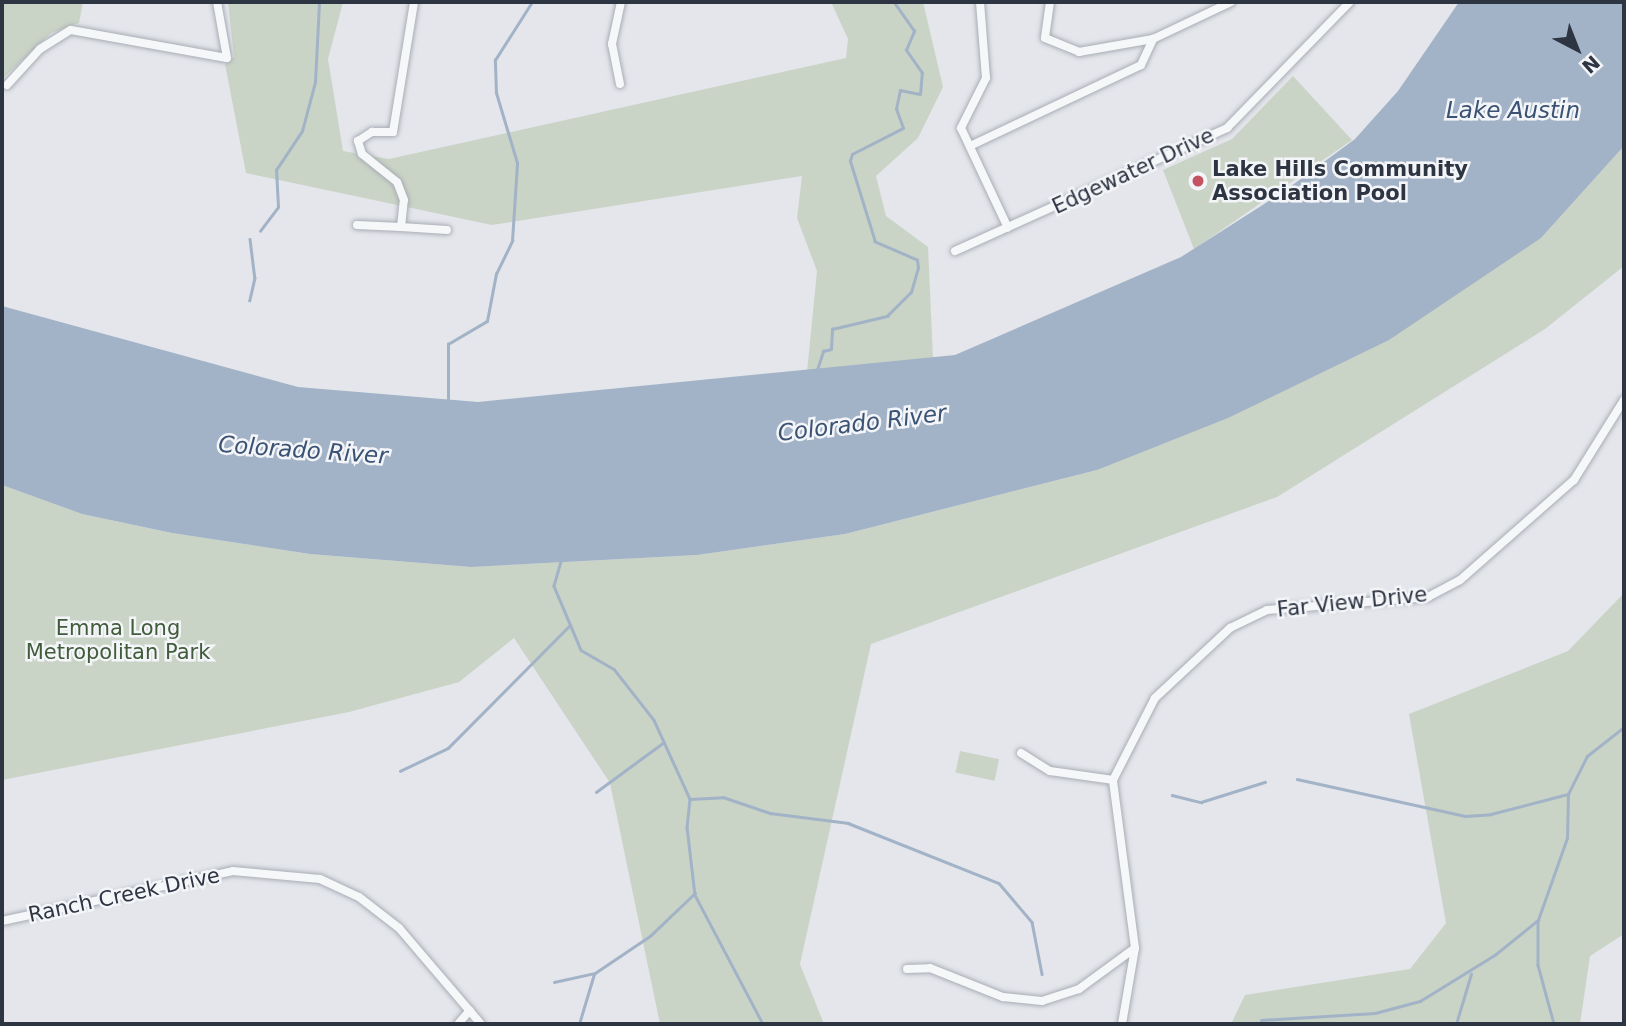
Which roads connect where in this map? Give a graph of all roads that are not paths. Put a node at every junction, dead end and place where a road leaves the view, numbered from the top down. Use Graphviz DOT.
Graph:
graph roads {
  1 [pos="217,2"];
  2 [pos="414,2"];
  3 [pos="621,2"];
  4 [pos="980,2"];
  5 [pos="1050,2"];
  6 [pos="1231,2"];
  7 [pos="1350,2"];
  8 [pos="1153,39"];
  9 [pos="620,84"];
  10 [pos="7,85"];
  11 [pos="970,146"];
  12 [pos="357,226"];
  13 [pos="401,228"];
  14 [pos="1008,228"];
  15 [pos="447,230"];
  16 [pos="955,251"];
  17 [pos="1624,400"];
  18 [pos="1021,753"];
  19 [pos="1113,780"];
  20 [pos="2,921"];
  21 [pos="1135,948"];
  22 [pos="907,969"];
  23 [pos="470,1010"];
  24 [pos="458,1024"];
  25 [pos="481,1024"];
  26 [pos="1122,1024"];
  1 -- 10 [label="street"];
  2 -- 13 [label="street"];
  3 -- 9 [label="street"];
  4 -- 11 [label="street"];
  5 -- 8 [label="street"];
  6 -- 8 [label="street"];
  7 -- 14 [label="street, Edgewater Drive"];
  8 -- 11 [label="street"];
  11 -- 14 [label="street"];
  12 -- 13 [label="street"];
  13 -- 15 [label="street"];
  14 -- 16 [label="street, Edgewater Drive"];
  17 -- 19 [label="street, Far View Drive"];
  18 -- 19 [label="street"];
  19 -- 21 [label="street"];
  20 -- 23 [label="street, Ranch Creek Drive"];
  21 -- 22 [label="street"];
  21 -- 26 [label="street"];
  23 -- 24 [label="street"];
  23 -- 25 [label="street, Ranch Creek Drive"];
}
